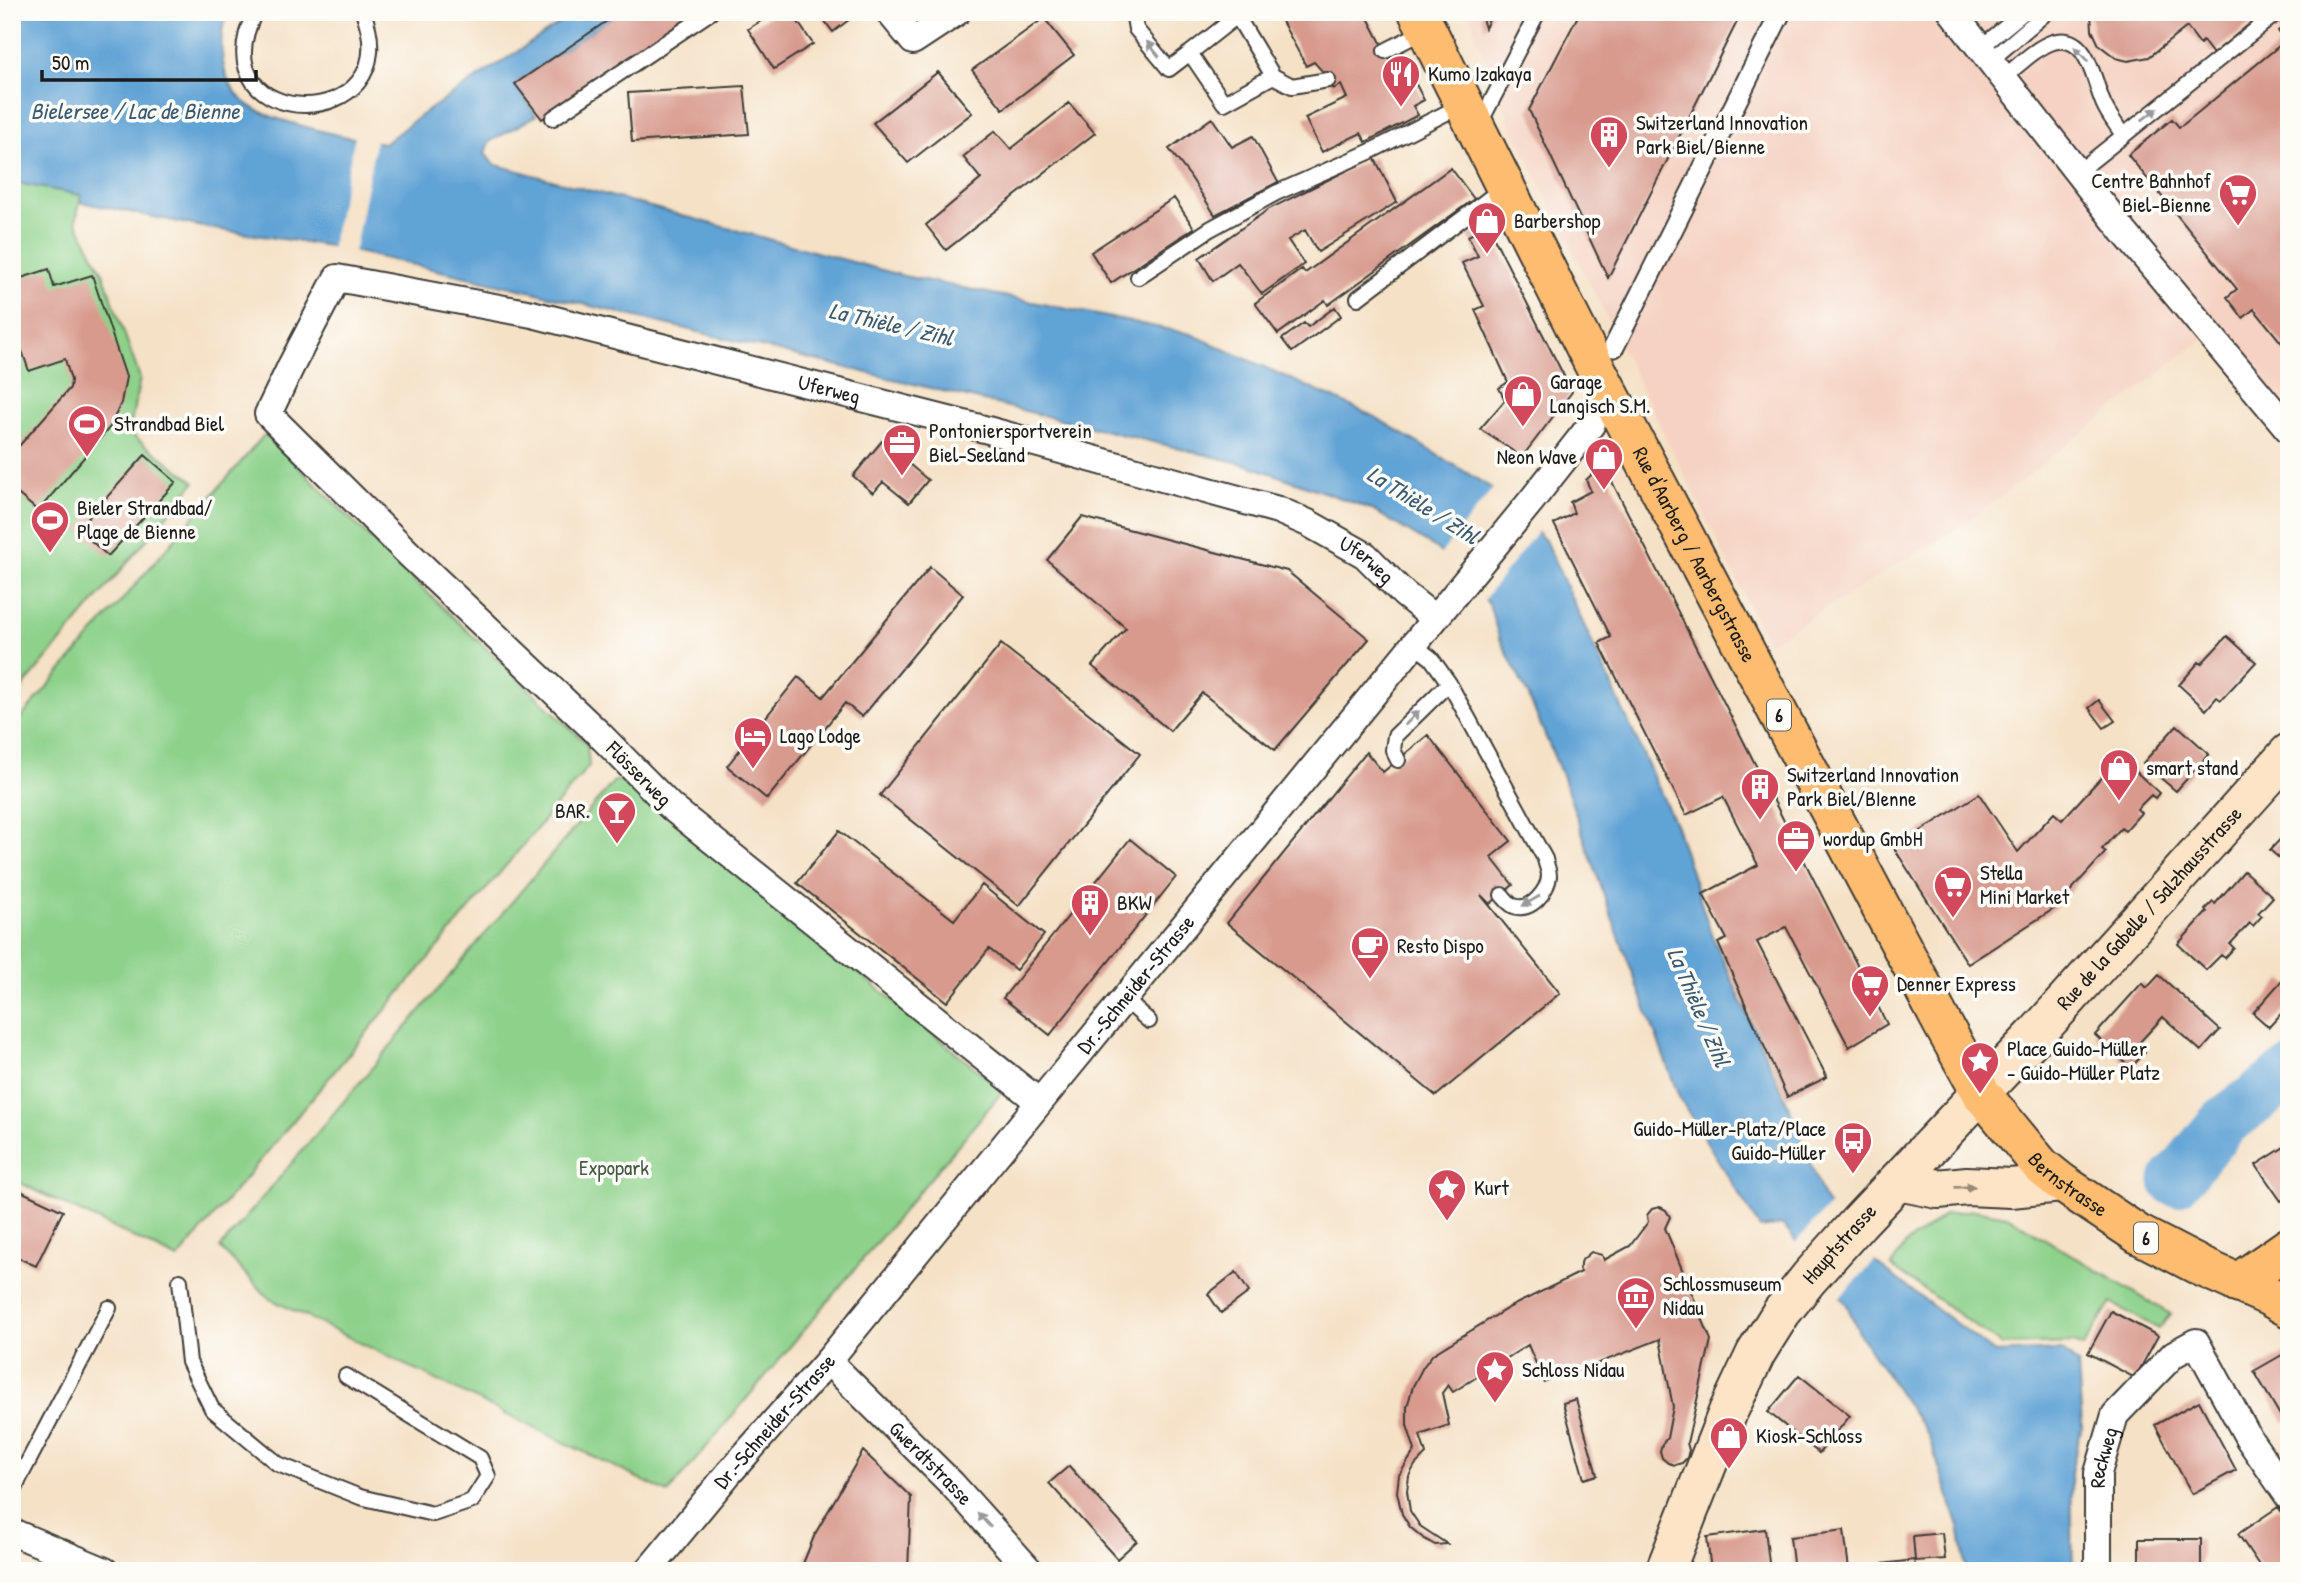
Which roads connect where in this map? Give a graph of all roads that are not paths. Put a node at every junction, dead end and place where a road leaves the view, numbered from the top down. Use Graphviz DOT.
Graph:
graph roads {
  1 [pos="256,12"];
  2 [pos="363,12"];
  3 [pos="711,12"];
  4 [pos="889,12"];
  5 [pos="957,12"];
  6 [pos="1133,12"];
  7 [pos="1538,12"];
  8 [pos="1781,12"];
  9 [pos="1952,12"];
  10 [pos="2024,12"];
  11 [pos="2048,12"];
  12 [pos="2278,12"];
  13 [pos="1423,21"];
  14 [pos="1385,51"];
  15 [pos="1190,53"];
  16 [pos="1992,62"];
  17 [pos="1273,76"];
  18 [pos="1328,80"];
  19 [pos="1469,117"];
  20 [pos="553,118"];
  21 [pos="2123,135"];
  22 [pos="2078,172"];
  23 [pos="1505,186"];
  24 [pos="1138,277"];
  25 [pos="1359,298"];
  26 [pos="1615,347"];
  27 [pos="1606,386"];
  28 [pos="268,414"];
  29 [pos="2289,430"];
  30 [pos="1440,611"];
  31 [pos="1414,645"];
  32 [pos="1449,683"];
  33 [pos="2289,752"];
  34 [pos="1398,760"];
  35 [pos="1502,895"];
  36 [pos="1124,999"];
  37 [pos="1149,1021"];
  38 [pos="1981,1093"];
  39 [pos="1038,1101"];
  40 [pos="1898,1181"];
  41 [pos="2062,1183"];
  42 [pos="2289,1247"];
  43 [pos="180,1281"];
  44 [pos="2237,1283"];
  45 [pos="109,1308"];
  46 [pos="2289,1308"];
  47 [pos="828,1361"];
  48 [pos="346,1376"];
  49 [pos="12,1497"];
  50 [pos="2289,1497"];
  51 [pos="12,1531"];
  52 [pos="1667,1570"];
  53 [pos="106,1571"];
  54 [pos="648,1571"];
  55 [pos="1030,1571"];
  56 [pos="2098,1571"];
  1 -- 2 [label="lane"];
  3 -- 20 [label="lane"];
  4 -- 5 [label="street"];
  15 -- 6 [label="lane, one-way"];
  7 -- 19 [label="lane"];
  8 -- 26 [label="street"];
  9 -- 16 [label="street"];
  10 -- 16 [label="lane"];
  11 -- 16 [label="lane"];
  21 -- 12 [label="lane, one-way"];
  13 -- 14 [label="lane"];
  13 -- 19 [label="main road, Rue d'Aarberg / Aarbergstrasse"];
  15 -- 17 [label="lane"];
  15 -- 17 [label="lane"];
  21 -- 16 [label="lane, one-way"];
  16 -- 22 [label="street"];
  17 -- 18 [label="lane"];
  19 -- 23 [label="main road, Rue d'Aarberg / Aarbergstrasse"];
  19 -- 24 [label="lane"];
  21 -- 22 [label="lane"];
  22 -- 29 [label="street"];
  23 -- 25 [label="lane"];
  23 -- 27 [label="main road, Rue d'Aarberg / Aarbergstrasse"];
  27 -- 30 [label="street, Dr.-Schneider-Strasse"];
  27 -- 38 [label="main road, Rue d'Aarberg / Aarbergstrasse / 6"];
  28 -- 30 [label="street, Uferweg"];
  28 -- 39 [label="street, Flösserweg"];
  30 -- 31 [label="street, Dr.-Schneider-Strasse"];
  31 -- 32 [label="lane"];
  31 -- 36 [label="street, Dr.-Schneider-Strasse"];
  34 -- 32 [label="lane, one-way"];
  32 -- 35 [label="lane, one-way"];
  33 -- 38 [label="main road, Rue de la Gabelle / Salzhausstrasse"];
  36 -- 37 [label="lane"];
  36 -- 39 [label="street, Dr.-Schneider-Strasse"];
  38 -- 40 [label="main road, Hauptstrasse"];
  38 -- 41 [label="main road, Bernstrasse / 6"];
  39 -- 47 [label="street, Dr.-Schneider-Strasse"];
  40 -- 41 [label="main road, one-way"];
  40 -- 52 [label="main road, Hauptstrasse"];
  41 -- 44 [label="main road, Bernstrasse / 6"];
  42 -- 44 [label="main road"];
  43 -- 48 [label="lane"];
  44 -- 46 [label="main road, Bernstrasse"];
  45 -- 49 [label="lane"];
  47 -- 54 [label="street, Dr.-Schneider-Strasse"];
  55 -- 47 [label="street, Gwerdtstrasse, one-way"];
  50 -- 56 [label="street, Reckweg"];
  51 -- 53 [label="street"];
}
